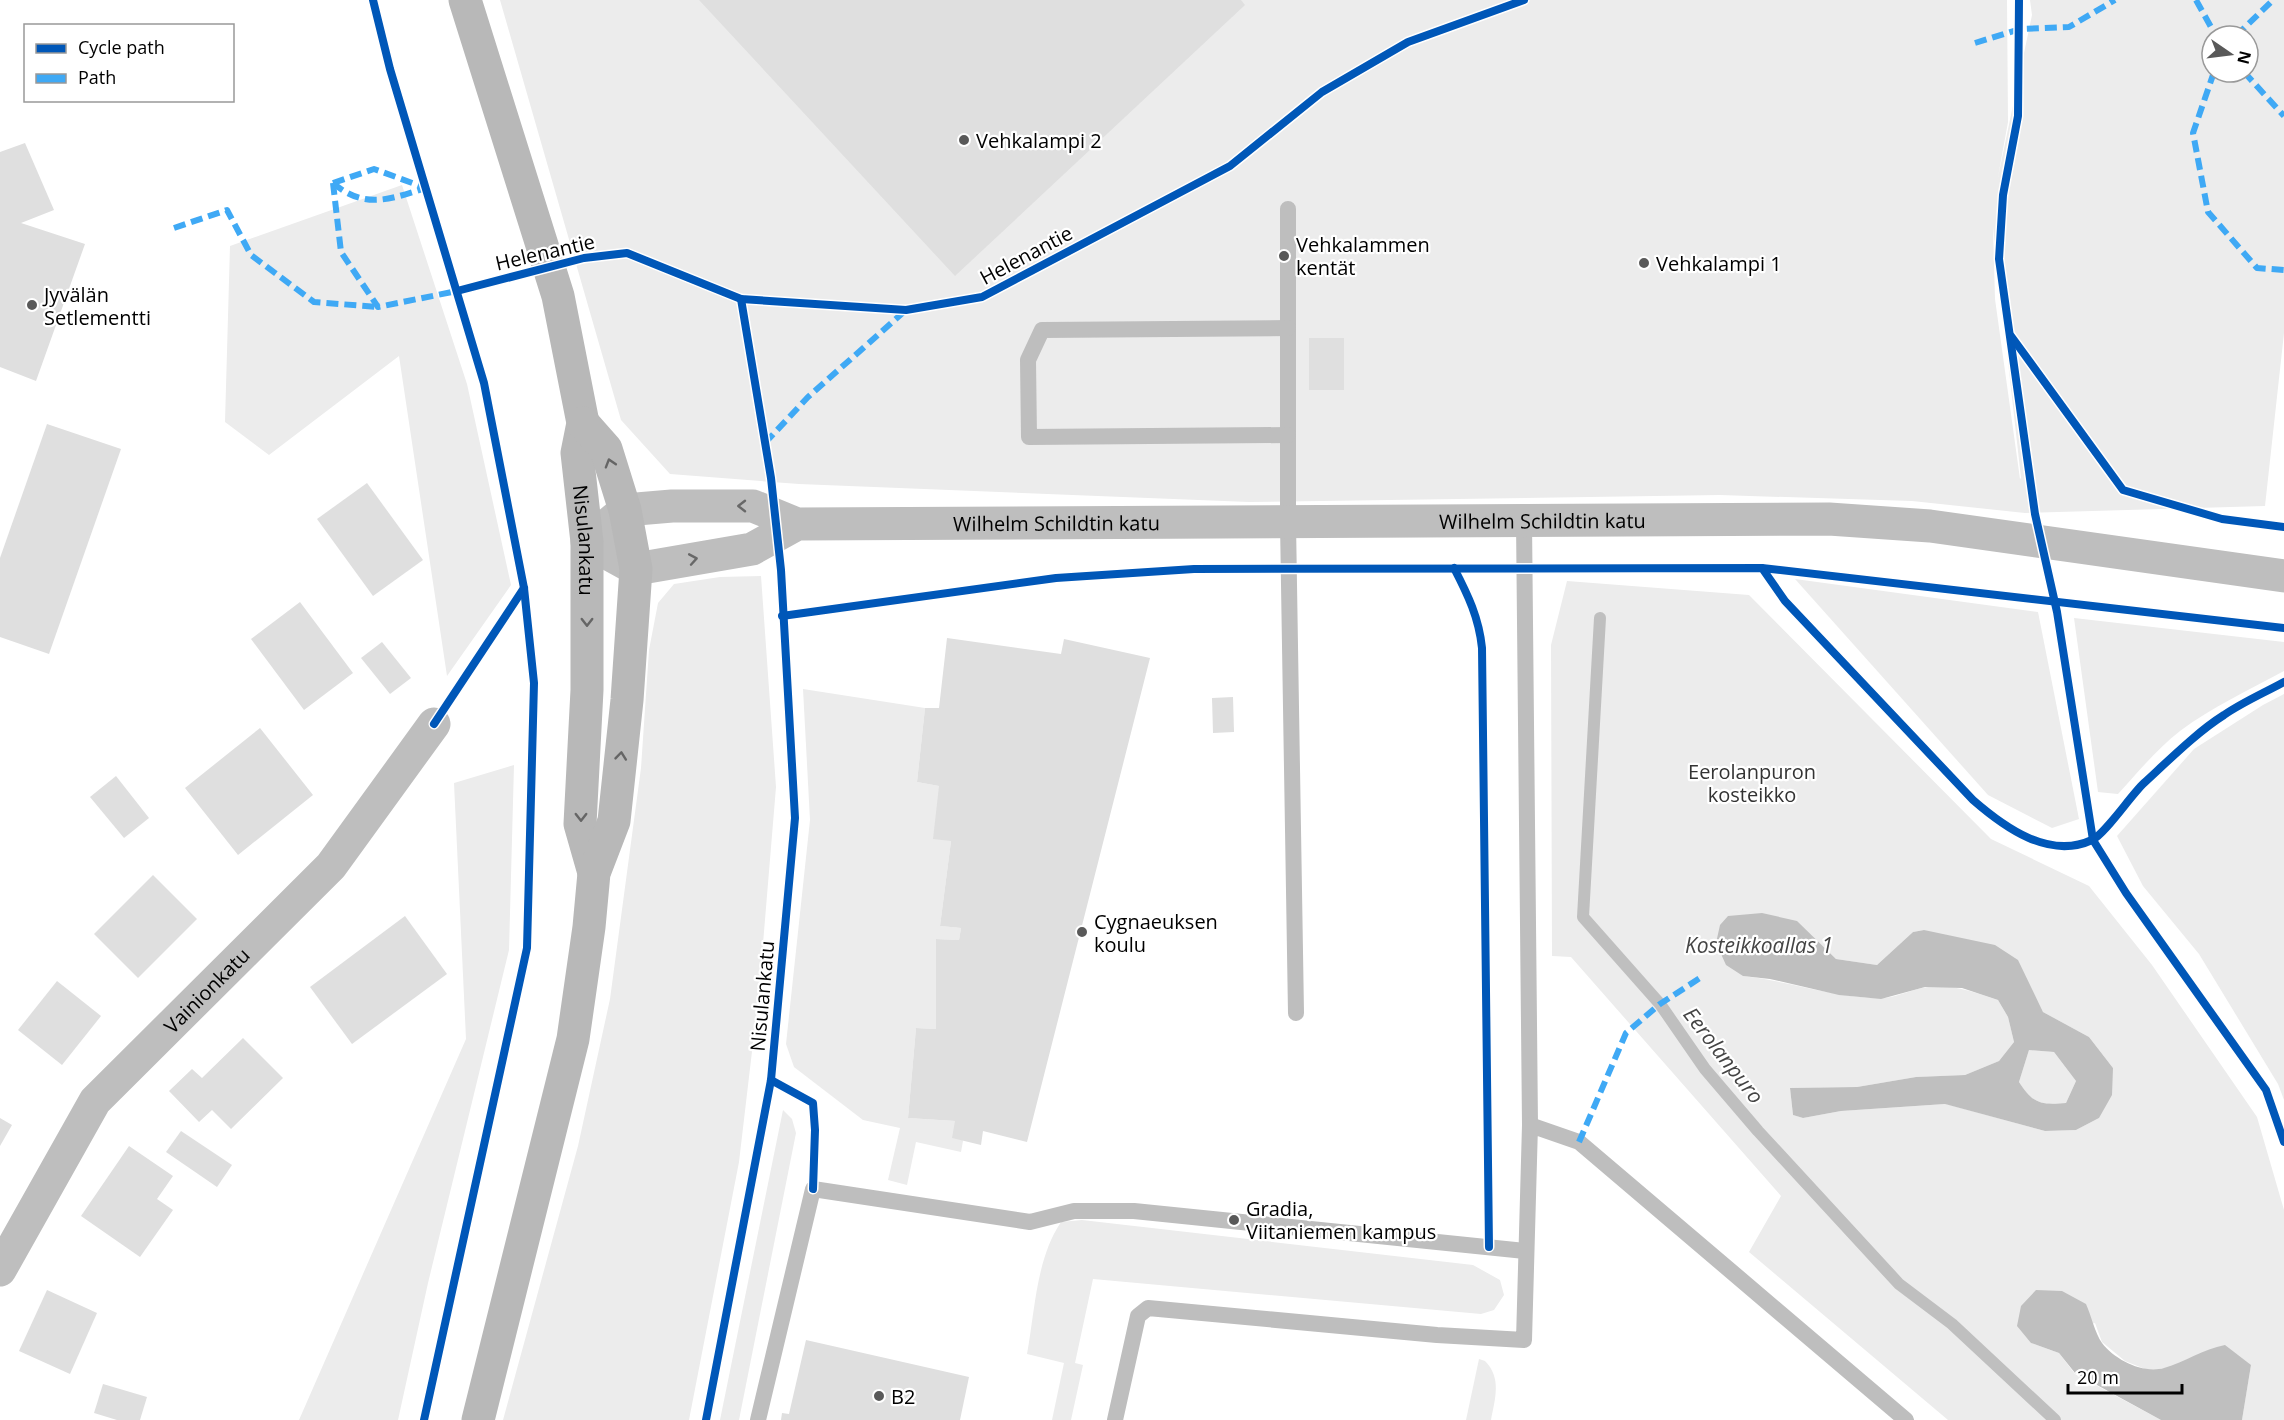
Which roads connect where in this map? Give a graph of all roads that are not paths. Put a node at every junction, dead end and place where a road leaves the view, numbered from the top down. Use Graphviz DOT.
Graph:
graph roads {
  1 [pos="465,0"];
  2 [pos="1288,209"];
  3 [pos="1288,328"];
  4 [pos="583,423"];
  5 [pos="1288,435"];
  6 [pos="625,510"];
  7 [pos="1524,520"];
  8 [pos="1288,523"];
  9 [pos="797,524"];
  10 [pos="587,542"];
  11 [pos="636,569"];
  12 [pos="2284,576"];
  13 [pos="434,724"];
  14 [pos="594,873"];
  15 [pos="1296,1013"];
  16 [pos="1530,1125"];
  17 [pos="1525,1251"];
  18 [pos="0,1270"];
  19 [pos="478,1420"];
  20 [pos="758,1420"];
  21 [pos="1115,1420"];
  22 [pos="1906,1420"];
  1 -- 4 [label="main road, Nisulankatu"];
  2 -- 3 [label="lane"];
  3 -- 5 [label="lane"];
  3 -- 5 [label="lane"];
  6 -- 4 [label="main road, Nisulankatu, one-way"];
  4 -- 10 [label="main road, Nisulankatu"];
  5 -- 8 [label="lane"];
  9 -- 6 [label="street, Wilhelm Schildtin katu, one-way"];
  6 -- 10 [label="street"];
  6 -- 11 [label="main road, Nisulankatu"];
  7 -- 8 [label="street, Wilhelm Schildtin katu"];
  7 -- 12 [label="street, Wilhelm Schildtin katu"];
  7 -- 16 [label="lane"];
  8 -- 9 [label="street, Wilhelm Schildtin katu"];
  8 -- 15 [label="lane"];
  11 -- 9 [label="street, Wilhelm Schildtin katu, one-way"];
  10 -- 11 [label="street"];
  10 -- 14 [label="main road, Nisulankatu, one-way"];
  14 -- 11 [label="main road, Nisulankatu, one-way"];
  13 -- 18 [label="street, Vainionkatu"];
  14 -- 19 [label="main road, Nisulankatu"];
  16 -- 17 [label="lane"];
  16 -- 22 [label="lane"];
  17 -- 20 [label="lane"];
  17 -- 21 [label="lane"];
}
